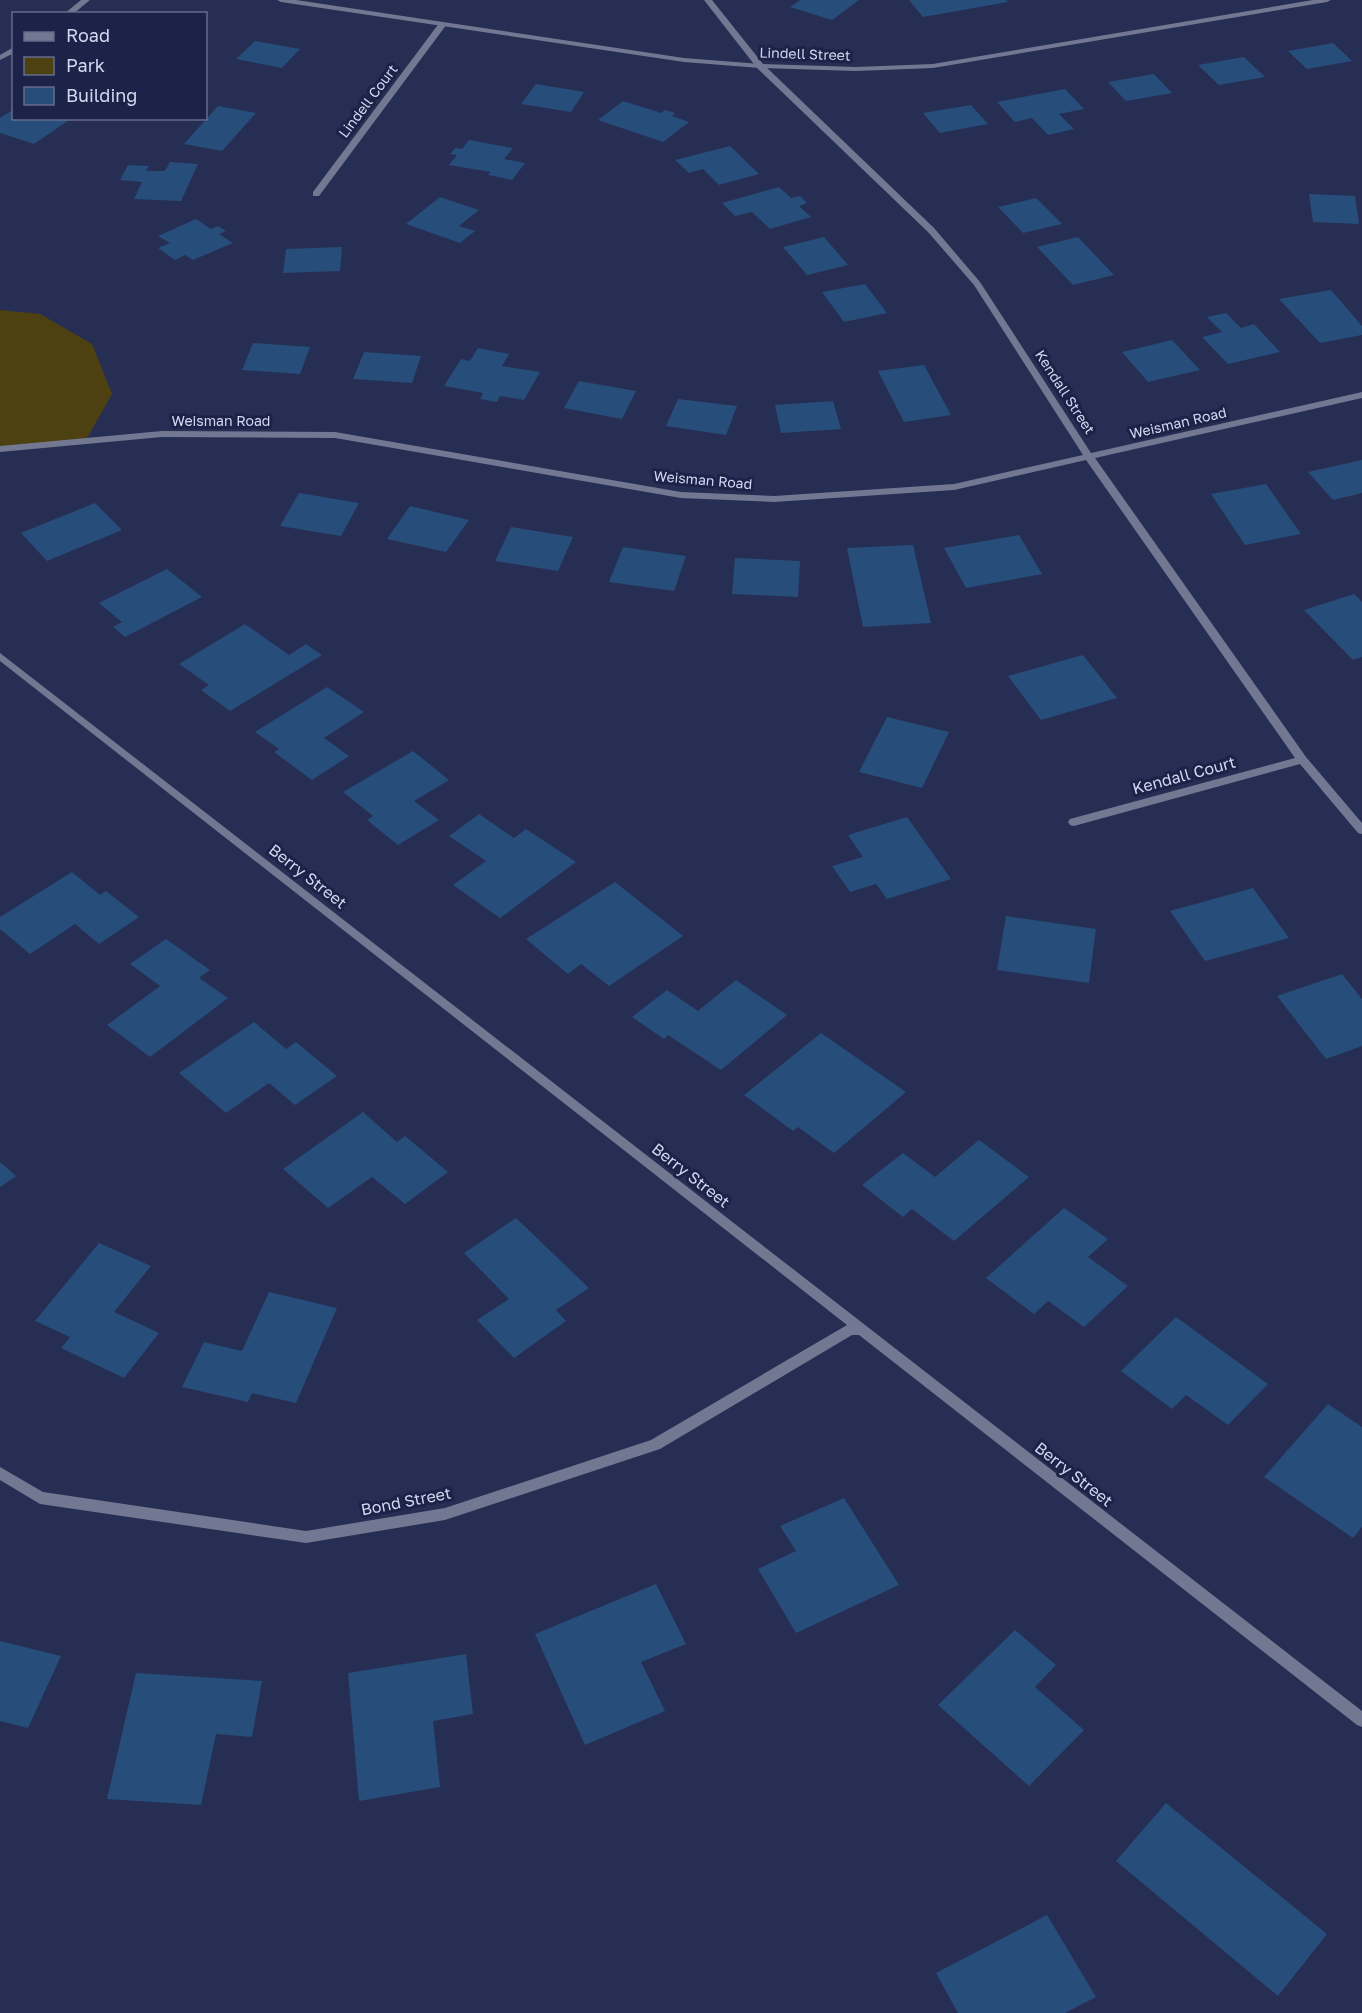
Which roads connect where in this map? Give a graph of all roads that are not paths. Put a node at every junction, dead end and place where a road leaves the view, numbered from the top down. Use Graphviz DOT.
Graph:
graph roads {
  1 [pos="86,0"];
  2 [pos="282,0"];
  3 [pos="708,0"];
  4 [pos="1328,0"];
  5 [pos="70,12"];
  6 [pos="443,24"];
  7 [pos="760,66"];
  8 [pos="316,194"];
  9 [pos="1362,395"];
  10 [pos="0,448"];
  11 [pos="1089,457"];
  12 [pos="0,656"];
  13 [pos="1302,760"];
  14 [pos="1074,822"];
  15 [pos="1362,830"];
  16 [pos="861,1329"];
  17 [pos="0,1473"];
  18 [pos="1362,1720"];
  1 -- 5 [label="street"];
  2 -- 6 [label="street, Lindell Street"];
  3 -- 7 [label="street, Kendall Street"];
  4 -- 7 [label="street, Lindell Street"];
  6 -- 7 [label="street, Lindell Street"];
  6 -- 8 [label="street, Lindell Court"];
  7 -- 11 [label="street, Kendall Street"];
  9 -- 11 [label="street, Weisman Road"];
  10 -- 11 [label="street, Weisman Road"];
  11 -- 13 [label="street, Kendall Street"];
  12 -- 16 [label="street, Berry Street"];
  13 -- 14 [label="street, Kendall Court"];
  13 -- 15 [label="street, Kendall Street"];
  16 -- 17 [label="street, Bond Street"];
  16 -- 18 [label="street, Berry Street"];
}
